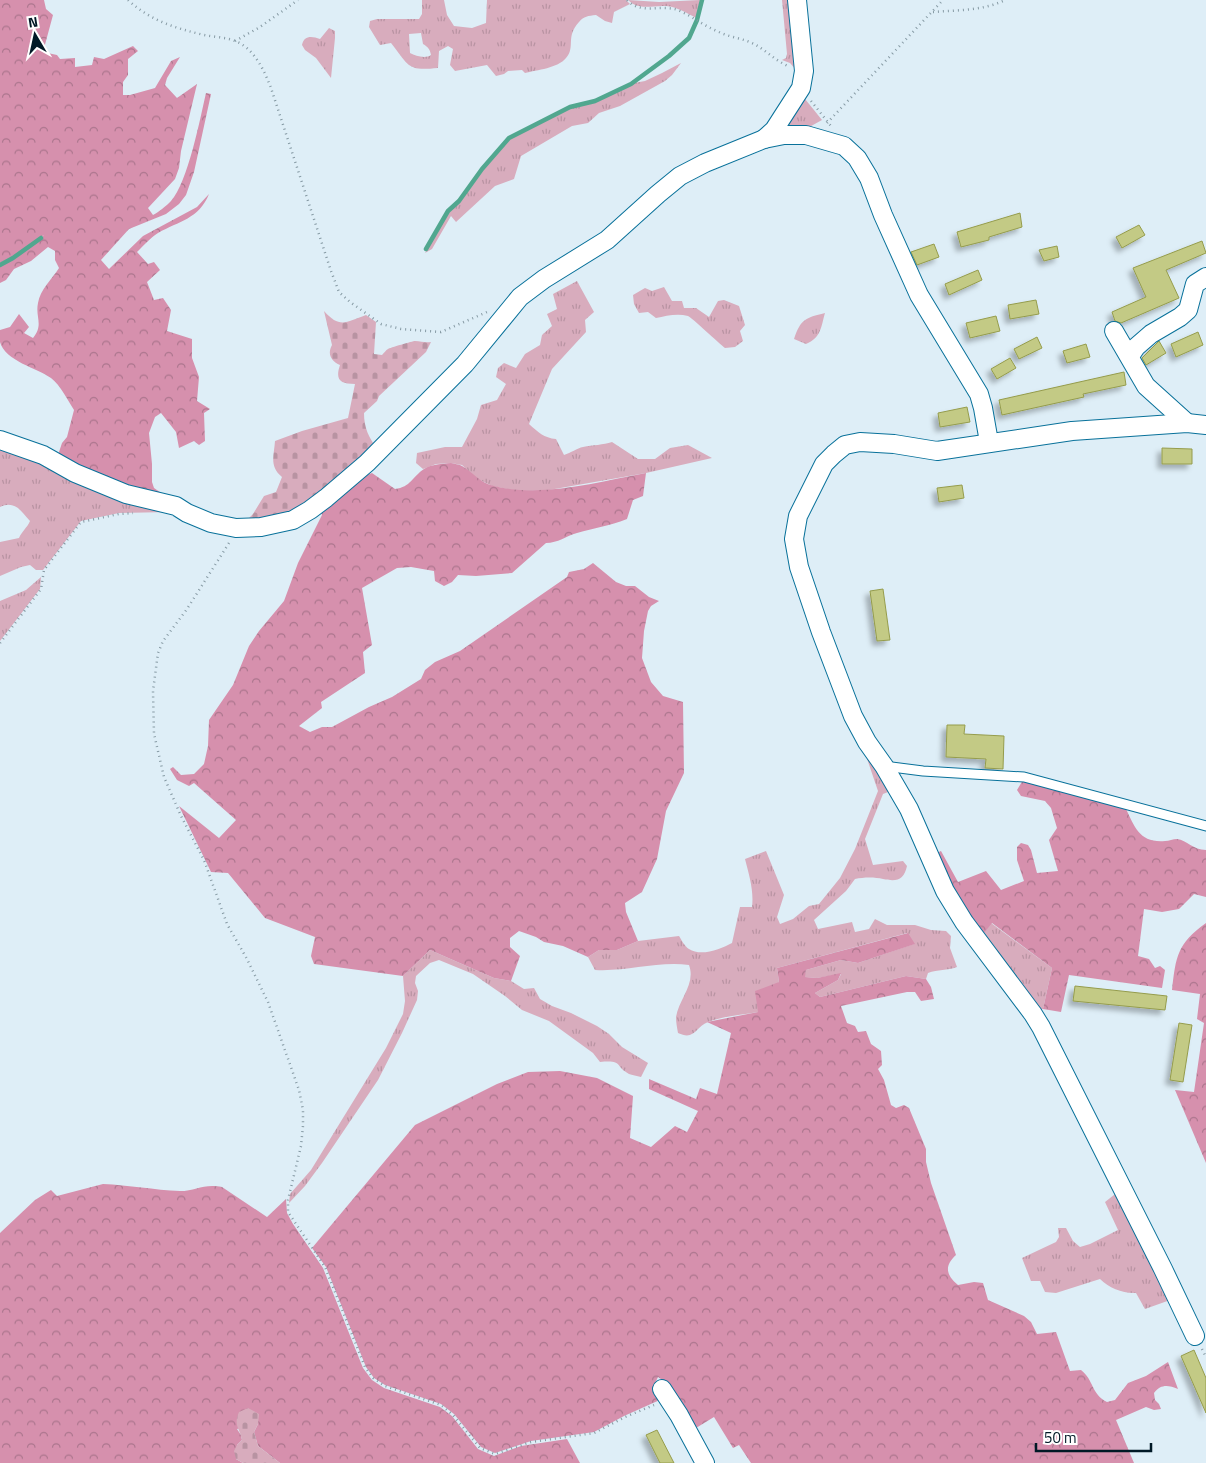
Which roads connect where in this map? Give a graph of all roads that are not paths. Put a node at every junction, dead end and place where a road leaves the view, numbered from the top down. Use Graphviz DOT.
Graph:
graph roads {
  1 [pos="797,0"];
  2 [pos="764,139"];
  3 [pos="1206,277"];
  4 [pos="1114,331"];
  5 [pos="1130,356"];
  6 [pos="1187,423"];
  7 [pos="1206,425"];
  8 [pos="0,440"];
  9 [pos="989,442"];
  10 [pos="884,766"];
  11 [pos="1206,826"];
  12 [pos="1196,1336"];
  13 [pos="665,1394"];
  14 [pos="706,1463"];
  1 -- 2 [label="street"];
  2 -- 8 [label="street"];
  2 -- 9 [label="street"];
  3 -- 5 [label="street"];
  4 -- 5 [label="street"];
  5 -- 6 [label="street"];
  6 -- 7 [label="street"];
  6 -- 9 [label="street"];
  9 -- 10 [label="street"];
  10 -- 11 [label="lane"];
  10 -- 12 [label="street"];
  13 -- 14 [label="street"];
}
